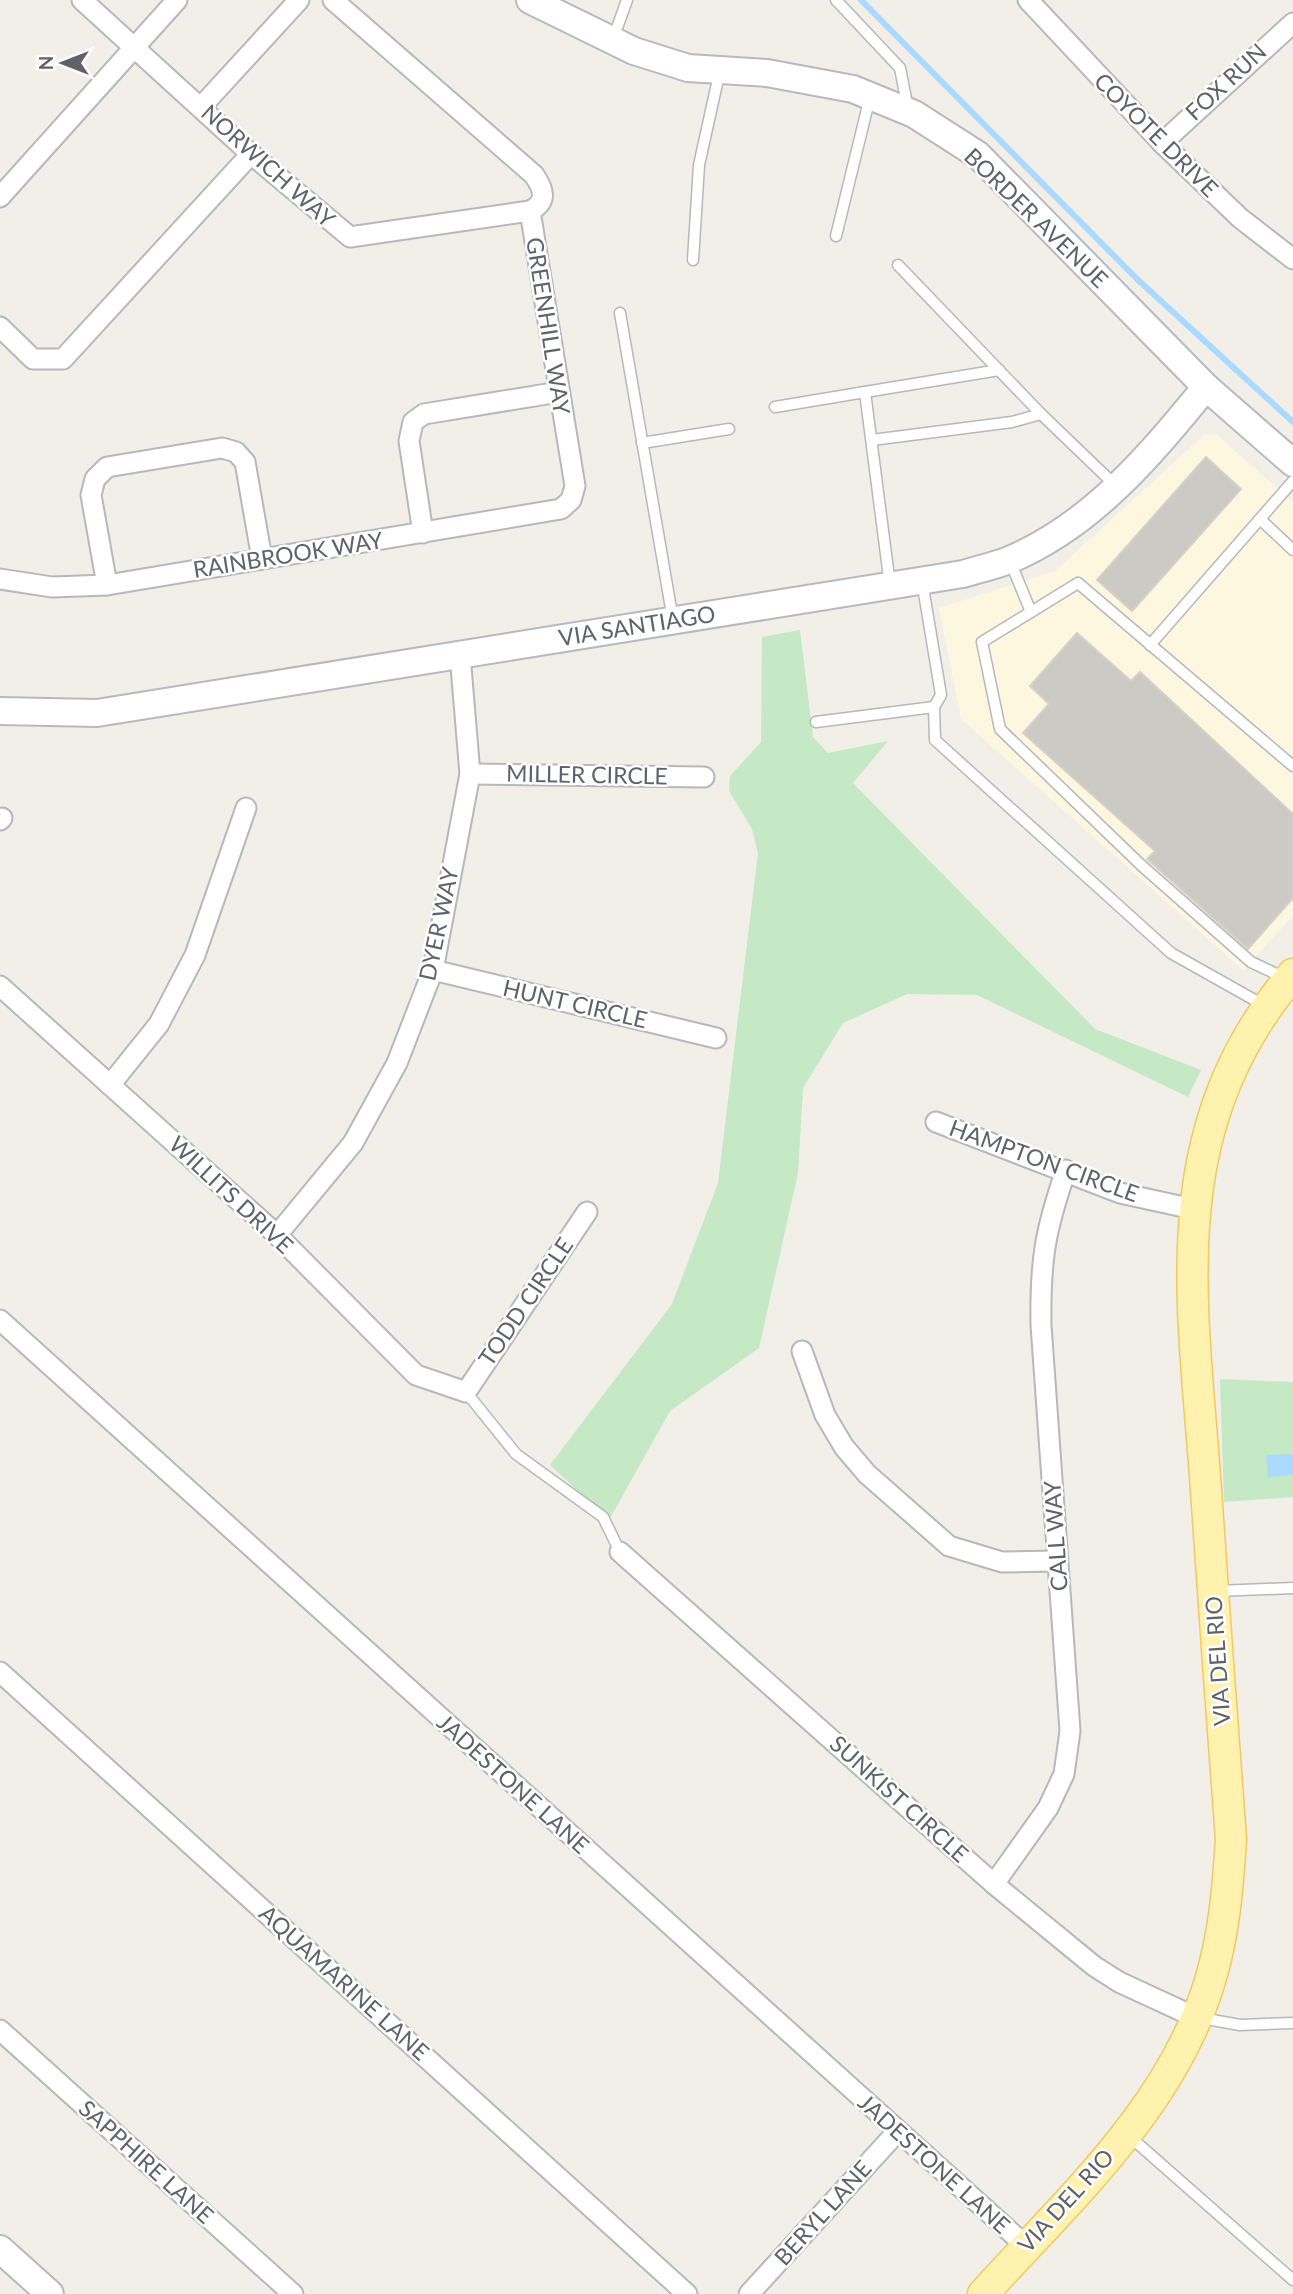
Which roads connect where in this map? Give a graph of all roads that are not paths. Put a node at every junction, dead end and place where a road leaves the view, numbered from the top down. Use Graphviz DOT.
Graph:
graph roads {
  1 [pos="82,0"];
  2 [pos="177,0"];
  3 [pos="299,0"];
  4 [pos="333,0"];
  5 [pos="530,0"];
  6 [pos="627,0"];
  7 [pos="836,0"];
  8 [pos="1036,3"];
  9 [pos="1293,23"];
  10 [pos="612,41"];
  11 [pos="134,47"];
  12 [pos="720,70"];
  13 [pos="870,96"];
  14 [pos="201,107"];
  15 [pos="908,112"];
  16 [pos="1161,144"];
  17 [pos="251,154"];
  18 [pos="0,197"];
  19 [pos="530,211"];
  20 [pos="835,236"];
  21 [pos="1293,259"];
  22 [pos="692,260"];
  23 [pos="898,265"];
  24 [pos="620,313"];
  25 [pos="0,327"];
  26 [pos="999,370"];
  27 [pos="1206,387"];
  28 [pos="559,392"];
  29 [pos="865,392"];
  30 [pos="775,407"];
  31 [pos="1041,414"];
  32 [pos="729,429"];
  33 [pos="872,440"];
  34 [pos="642,443"];
  35 [pos="1293,463"];
  36 [pos="1293,481"];
  37 [pos="1117,487"];
  38 [pos="572,500"];
  39 [pos="1260,519"];
  40 [pos="423,533"];
  41 [pos="1293,550"];
  42 [pos="262,559"];
  43 [pos="1010,559"];
  44 [pos="0,579"];
  45 [pos="922,581"];
  46 [pos="107,585"];
  47 [pos="890,586"];
  48 [pos="1031,612"];
  49 [pos="673,621"];
  50 [pos="1150,645"];
  51 [pos="460,655"];
  52 [pos="934,707"];
  53 [pos="0,711"];
  54 [pos="816,722"];
  55 [pos="1292,764"];
  56 [pos="470,774"];
  57 [pos="704,777"];
  58 [pos="246,808"];
  59 [pos="433,970"];
  60 [pos="1291,979"];
  61 [pos="0,986"];
  62 [pos="1267,1008"];
  63 [pos="716,1038"];
  64 [pos="110,1085"];
  65 [pos="936,1122"];
  66 [pos="1066,1170"];
  67 [pos="1193,1209"];
  68 [pos="587,1212"];
  69 [pos="277,1235"];
  70 [pos="0,1320"];
  71 [pos="802,1351"];
  72 [pos="466,1392"];
  73 [pos="620,1552"];
  74 [pos="1057,1561"];
  75 [pos="1293,1588"];
  76 [pos="1213,1592"];
  77 [pos="0,1672"];
  78 [pos="994,1884"];
  79 [pos="1197,2018"];
  80 [pos="1293,2023"];
  81 [pos="0,2030"];
  82 [pos="897,2132"];
  83 [pos="1126,2133"];
  84 [pos="1026,2246"];
  85 [pos="0,2249"];
  86 [pos="1293,2280"];
  87 [pos="50,2294"];
  88 [pos="293,2294"];
  89 [pos="687,2294"];
  90 [pos="749,2294"];
  91 [pos="983,2294"];
  1 -- 11 [label="street, NORWICH WAY"];
  2 -- 11 [label="street"];
  3 -- 14 [label="street"];
  4 -- 19 [label="street, GREENHILL WAY"];
  5 -- 10 [label="street, BORDER AVENUE"];
  6 -- 10 [label="lane"];
  7 -- 15 [label="lane"];
  8 -- 16 [label="street, COYOTE DRIVE"];
  9 -- 16 [label="street, FOX RUN"];
  10 -- 12 [label="street, BORDER AVENUE"];
  11 -- 14 [label="street, NORWICH WAY"];
  11 -- 18 [label="street"];
  12 -- 13 [label="street, BORDER AVENUE"];
  12 -- 22 [label="lane"];
  13 -- 15 [label="street, BORDER AVENUE"];
  13 -- 20 [label="lane"];
  14 -- 17 [label="street, NORWICH WAY"];
  15 -- 27 [label="street, BORDER AVENUE"];
  16 -- 21 [label="street, COYOTE DRIVE"];
  17 -- 19 [label="street, NORWICH WAY"];
  17 -- 25 [label="street"];
  19 -- 28 [label="street, GREENHILL WAY"];
  23 -- 26 [label="lane"];
  24 -- 34 [label="lane"];
  26 -- 29 [label="lane"];
  26 -- 31 [label="lane"];
  27 -- 35 [label="street, BORDER AVENUE"];
  27 -- 37 [label="street, VIA SANTIAGO"];
  28 -- 38 [label="street, GREENHILL WAY"];
  28 -- 40 [label="street"];
  29 -- 30 [label="lane"];
  29 -- 33 [label="lane"];
  31 -- 33 [label="lane"];
  31 -- 37 [label="lane"];
  32 -- 34 [label="lane"];
  33 -- 47 [label="lane"];
  34 -- 49 [label="lane"];
  36 -- 39 [label="lane"];
  37 -- 43 [label="street, VIA SANTIAGO"];
  38 -- 40 [label="street, RAINBROOK WAY"];
  39 -- 41 [label="lane"];
  39 -- 50 [label="lane"];
  40 -- 42 [label="street, RAINBROOK WAY"];
  42 -- 46 [label="street, RAINBROOK WAY"];
  42 -- 46 [label="street"];
  43 -- 45 [label="street, VIA SANTIAGO"];
  43 -- 48 [label="lane"];
  44 -- 46 [label="street, RAINBROOK WAY"];
  45 -- 47 [label="street, VIA SANTIAGO"];
  45 -- 52 [label="lane"];
  47 -- 49 [label="street, VIA SANTIAGO"];
  48 -- 50 [label="lane"];
  48 -- 60 [label="lane"];
  49 -- 51 [label="street, VIA SANTIAGO"];
  50 -- 55 [label="lane"];
  51 -- 53 [label="street, VIA SANTIAGO"];
  51 -- 56 [label="street, DYER WAY"];
  52 -- 54 [label="lane"];
  52 -- 62 [label="lane"];
  56 -- 57 [label="street, MILLER CIRCLE"];
  56 -- 59 [label="street, DYER WAY"];
  58 -- 64 [label="street"];
  59 -- 63 [label="street, HUNT CIRCLE"];
  59 -- 69 [label="street, DYER WAY"];
  60 -- 62 [label="main road, VIA DEL RIO"];
  61 -- 64 [label="street, WILLITS DRIVE"];
  62 -- 67 [label="main road, VIA DEL RIO"];
  64 -- 69 [label="street, WILLITS DRIVE"];
  65 -- 66 [label="street, HAMPTON CIRCLE"];
  66 -- 67 [label="street, HAMPTON CIRCLE"];
  66 -- 74 [label="street, CALL WAY"];
  67 -- 76 [label="main road, VIA DEL RIO"];
  68 -- 72 [label="street, TODD CIRCLE"];
  69 -- 72 [label="street, WILLITS DRIVE"];
  70 -- 82 [label="street, JADESTONE LANE"];
  71 -- 74 [label="street"];
  72 -- 73 [label="lane"];
  73 -- 78 [label="street, SUNKIST CIRCLE"];
  74 -- 78 [label="street, CALL WAY"];
  75 -- 76 [label="lane"];
  76 -- 79 [label="main road, VIA DEL RIO"];
  77 -- 89 [label="street, AQUAMARINE LANE"];
  78 -- 79 [label="street, SUNKIST CIRCLE"];
  79 -- 80 [label="lane"];
  79 -- 83 [label="main road, VIA DEL RIO"];
  81 -- 88 [label="street, SAPPHIRE LANE"];
  82 -- 84 [label="street, JADESTONE LANE"];
  82 -- 90 [label="street, BERYL LANE"];
  83 -- 84 [label="main road, VIA DEL RIO"];
  83 -- 86 [label="lane"];
  84 -- 91 [label="main road, VIA DEL RIO"];
  85 -- 87 [label="street"];
}
